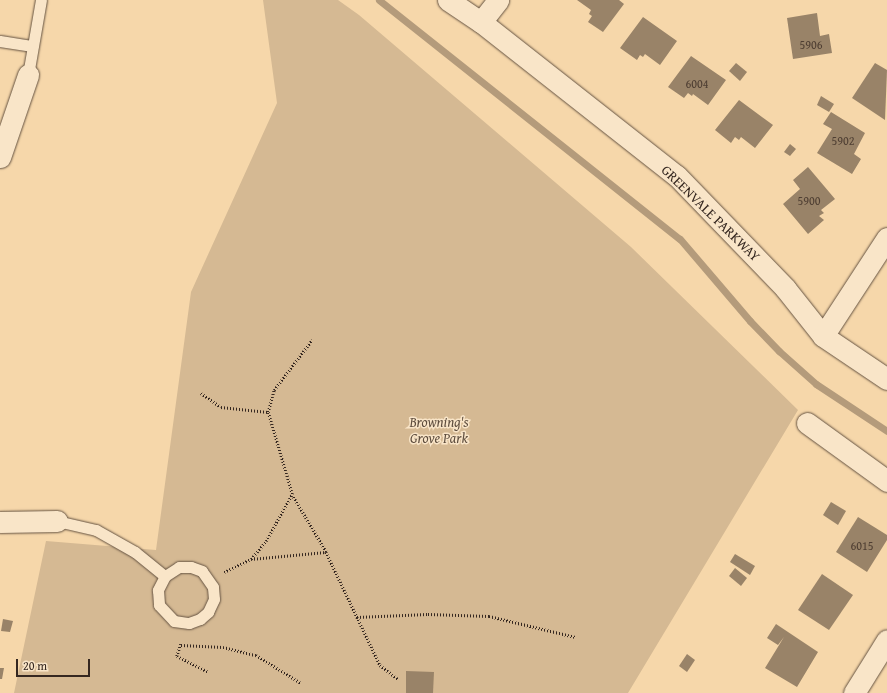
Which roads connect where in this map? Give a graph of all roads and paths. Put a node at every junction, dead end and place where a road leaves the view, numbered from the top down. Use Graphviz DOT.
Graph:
graph roads {
  1 [pos="41,0"];
  2 [pos="448,0"];
  3 [pos="498,0"];
  4 [pos="481,22"];
  5 [pos="0,41"];
  6 [pos="33,46"];
  7 [pos="28,75"];
  8 [pos="0,157"];
  9 [pos="887,238"];
  10 [pos="823,336"];
  11 [pos="312,340"];
  12 [pos="887,379"];
  13 [pos="201,393"];
  14 [pos="268,412"];
  15 [pos="807,423"];
  16 [pos="887,480"];
  17 [pos="292,494"];
  18 [pos="56,521"];
  19 [pos="0,522"];
  20 [pos="326,552"];
  21 [pos="251,559"];
  22 [pos="165,576"];
  23 [pos="209,578"];
  24 [pos="357,617"];
  25 [pos="189,623"];
  26 [pos="575,637"];
  27 [pos="887,640"];
  28 [pos="181,645"];
  29 [pos="208,672"];
  30 [pos="398,680"];
  31 [pos="301,683"];
  32 [pos="854,693"];
  1 -- 6 [label="lane"];
  2 -- 4 [label="street, GREENVALE PARKWAY"];
  3 -- 4 [label="street"];
  4 -- 10 [label="street, GREENVALE PARKWAY"];
  5 -- 6 [label="lane"];
  6 -- 7 [label="lane"];
  7 -- 8 [label="street"];
  9 -- 10 [label="street"];
  10 -- 12 [label="street, GREENVALE PARKWAY"];
  11 -- 14 [label="path"];
  13 -- 14 [label="path"];
  14 -- 17 [label="path"];
  15 -- 16 [label="street"];
  17 -- 20 [label="path"];
  17 -- 21 [label="path"];
  18 -- 19 [label="street"];
  18 -- 22 [label="lane"];
  20 -- 21 [label="path"];
  20 -- 24 [label="path"];
  21 -- 23 [label="path"];
  22 -- 23 [label="lane"];
  22 -- 25 [label="lane"];
  23 -- 25 [label="lane"];
  24 -- 26 [label="path"];
  24 -- 30 [label="path"];
  25 -- 28 [label="path"];
  27 -- 32 [label="street"];
  28 -- 29 [label="path"];
  28 -- 31 [label="path"];
}
